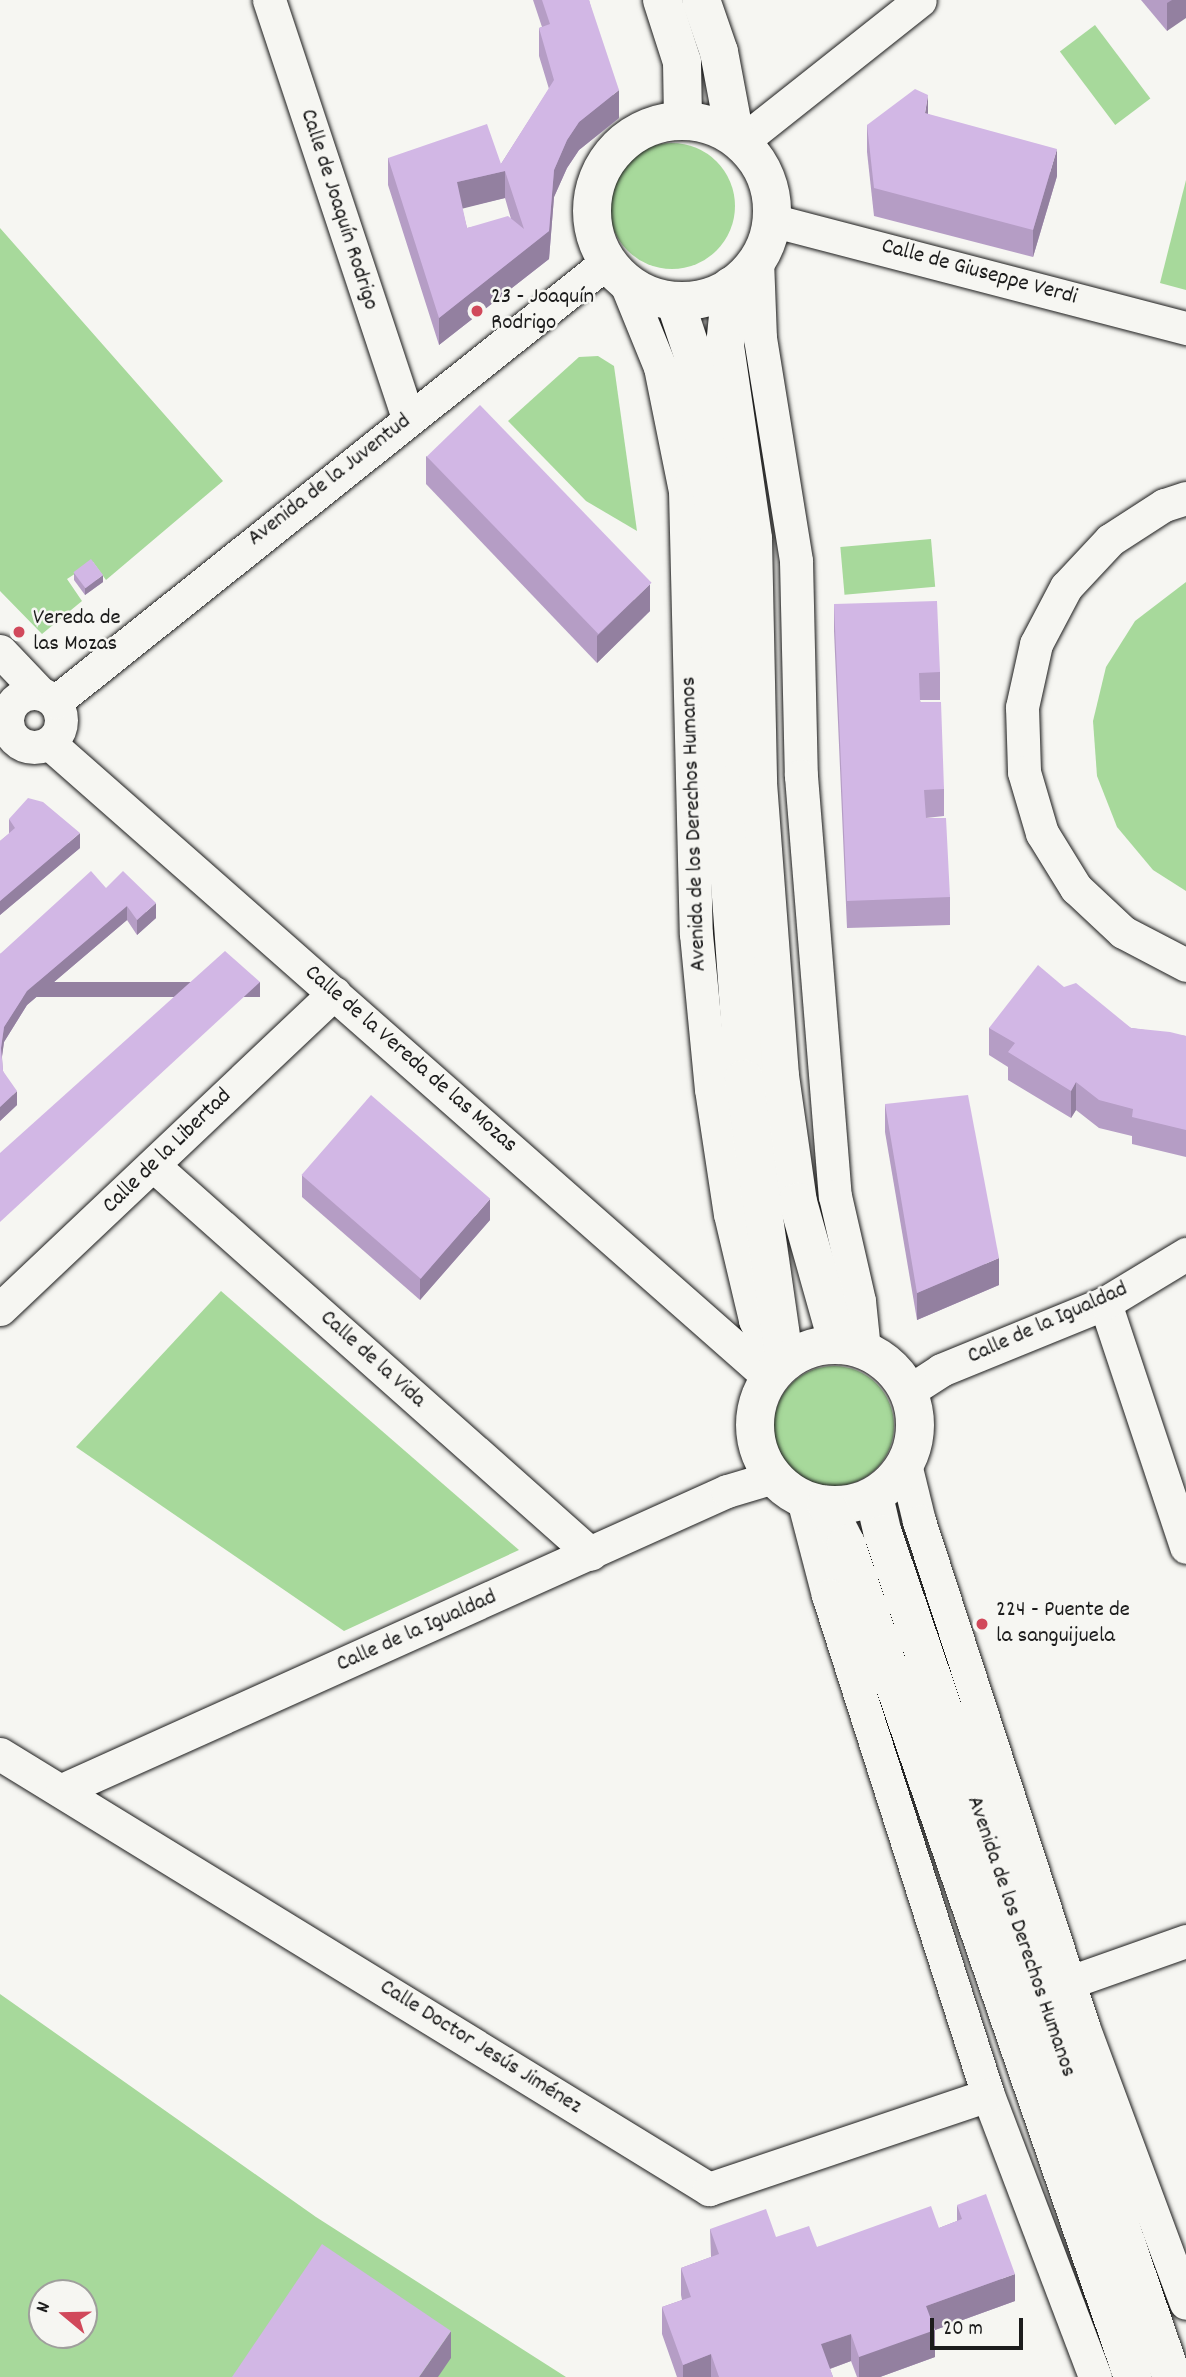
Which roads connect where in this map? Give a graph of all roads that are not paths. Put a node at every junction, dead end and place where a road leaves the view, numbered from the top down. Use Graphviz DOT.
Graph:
graph roads {
  1 [pos="269,0"];
  2 [pos="662,0"];
  3 [pos="702,0"];
  4 [pos="920,0"];
  5 [pos="682,120"];
  6 [pos="738,140"];
  7 [pos="771,220"];
  8 [pos="757,260"];
  9 [pos="616,271"];
  10 [pos="731,286"];
  11 [pos="675,301"];
  12 [pos="1186,328"];
  13 [pos="408,419"];
  14 [pos="1186,498"];
  15 [pos="0,651"];
  16 [pos="48,698"];
  17 [pos="5,728"];
  18 [pos="49,743"];
  19 [pos="1186,965"];
  20 [pos="334,993"];
  21 [pos="154,1166"];
  22 [pos="1186,1255"];
  23 [pos="1105,1303"];
  24 [pos="0,1309"];
  25 [pos="851,1347"];
  26 [pos="777,1369"];
  27 [pos="909,1391"];
  28 [pos="905,1464"];
  29 [pos="801,1494"];
  30 [pos="874,1496"];
  31 [pos="1186,1547"];
  32 [pos="591,1554"];
  33 [pos="0,1754"];
  34 [pos="62,1790"];
  35 [pos="1186,1941"];
  36 [pos="1070,1982"];
  37 [pos="988,2095"];
  38 [pos="1186,2303"];
  39 [pos="1095,2377"];
  40 [pos="1133,2377"];
  41 [pos="1172,2377"];
  1 -- 13 [label="street, Calle de Joaquín Rodrigo"];
  2 -- 5 [label="main road"];
  3 -- 6 [label="main road"];
  4 -- 6 [label="street"];
  5 -- 6 [label="main road"];
  5 -- 9 [label="main road"];
  6 -- 7 [label="main road"];
  7 -- 8 [label="main road"];
  7 -- 12 [label="street, Calle de Giuseppe Verdi"];
  8 -- 10 [label="main road"];
  8 -- 25 [label="street"];
  9 -- 11 [label="main road"];
  9 -- 13 [label="street, Avenida de la Juventud"];
  9 -- 26 [label="street, Avenida de los Derechos Humanos"];
  10 -- 11 [label="main road"];
  10 -- 25 [label="main road"];
  11 -- 26 [label="main road, Avenida de los Derechos Humanos"];
  13 -- 16 [label="street, Avenida de la Juventud"];
  14 -- 19 [label="street"];
  15 -- 16 [label="street"];
  16 -- 17 [label="street"];
  16 -- 18 [label="street"];
  17 -- 18 [label="street"];
  18 -- 20 [label="street, Calle de la Vereda de las Mozas"];
  20 -- 21 [label="street, Calle de la Libertad"];
  20 -- 26 [label="street, Calle de la Vereda de las Mozas"];
  21 -- 24 [label="street, Calle de la Libertad"];
  21 -- 32 [label="street, Calle de la Vida"];
  22 -- 23 [label="street, Calle de la Igualdad"];
  23 -- 27 [label="street, Calle de la Igualdad"];
  23 -- 31 [label="street"];
  25 -- 26 [label="main road"];
  25 -- 27 [label="main road"];
  26 -- 29 [label="main road"];
  27 -- 28 [label="main road"];
  28 -- 30 [label="main road"];
  28 -- 36 [label="street, Avenida de los Derechos Humanos"];
  29 -- 30 [label="main road"];
  29 -- 32 [label="street, Calle de la Igualdad"];
  29 -- 37 [label="street"];
  29 -- 40 [label="main road, Avenida de los Derechos Humanos"];
  30 -- 41 [label="main road, Avenida de los Derechos Humanos"];
  32 -- 34 [label="street, Calle de la Igualdad"];
  33 -- 34 [label="street, Calle Doctor Jesús Jiménez"];
  34 -- 37 [label="street, Calle Doctor Jesús Jiménez"];
  35 -- 36 [label="street"];
  36 -- 38 [label="street, Avenida de los Derechos Humanos"];
  37 -- 39 [label="street"];
}
